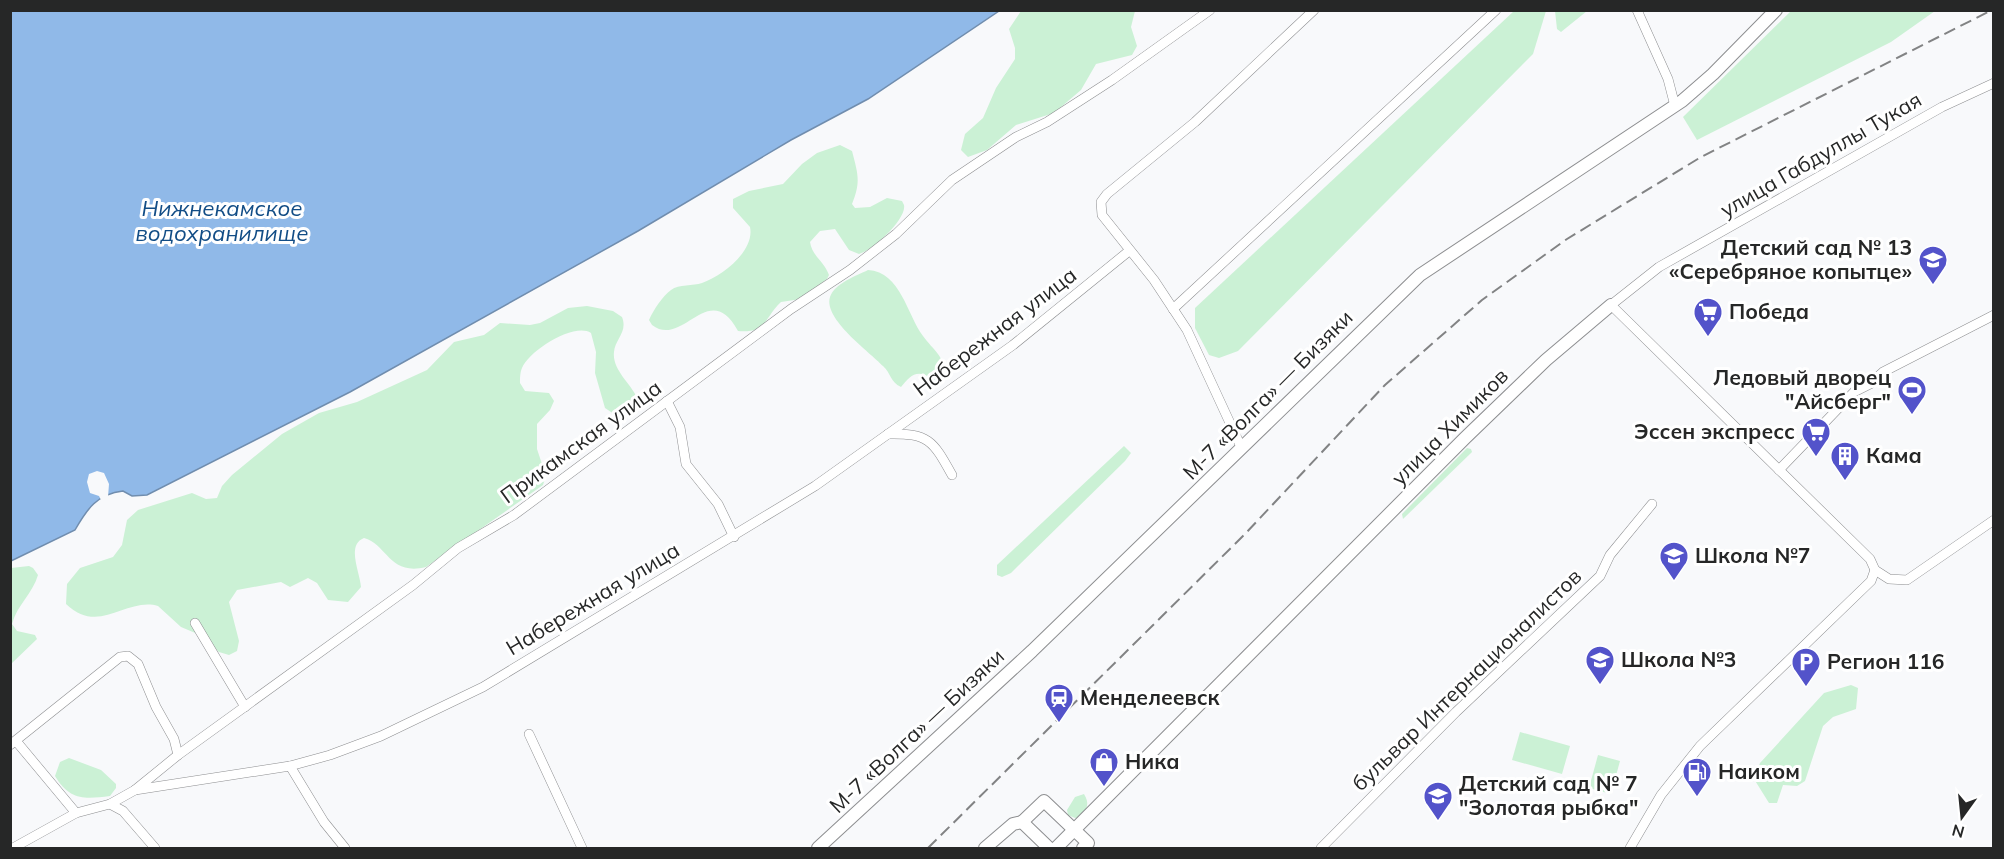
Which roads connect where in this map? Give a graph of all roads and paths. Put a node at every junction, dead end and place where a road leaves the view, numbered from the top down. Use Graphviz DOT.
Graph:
graph roads {
  1 [pos="1209,10"];
  2 [pos="1314,10"];
  3 [pos="1496,10"];
  4 [pos="1637,10"];
  5 [pos="1776,10"];
  6 [pos="1994,83"];
  7 [pos="1675,106"];
  8 [pos="1130,252"];
  9 [pos="1611,305"];
  10 [pos="1173,309"];
  11 [pos="1994,315"];
  12 [pos="667,401"];
  13 [pos="887,434"];
  14 [pos="1242,449"];
  15 [pos="1779,470"];
  16 [pos="952,475"];
  17 [pos="1652,504"];
  18 [pos="1994,519"];
  19 [pos="734,537"];
  20 [pos="1875,570"];
  21 [pos="195,623"];
  22 [pos="245,707"];
  23 [pos="530,734"];
  24 [pos="13,743"];
  25 [pos="178,755"];
  26 [pos="290,766"];
  27 [pos="135,790"];
  28 [pos="110,804"];
  29 [pos="76,813"];
  30 [pos="1022,822"];
  31 [pos="1074,831"];
  32 [pos="13,849"];
  33 [pos="155,849"];
  34 [pos="345,849"];
  35 [pos="582,849"];
  36 [pos="818,849"];
  37 [pos="985,849"];
  38 [pos="1049,849"];
  39 [pos="1056,849"];
  40 [pos="1083,849"];
  41 [pos="1321,849"];
  42 [pos="1630,849"];
  1 -- 12 [label="street, Прикамская улица"];
  2 -- 8 [label="street"];
  3 -- 10 [label="street"];
  4 -- 7 [label="street"];
  5 -- 7 [label="main road, М-7 «Волга» — Бизяки"];
  6 -- 9 [label="street, улица Габдуллы Тукая"];
  7 -- 14 [label="main road, М-7 «Волга» — Бизяки"];
  8 -- 10 [label="street"];
  8 -- 13 [label="street, Набережная улица"];
  9 -- 15 [label="street"];
  9 -- 31 [label="main road, улица Химиков"];
  10 -- 14 [label="street"];
  11 -- 15 [label="street"];
  12 -- 19 [label="street"];
  12 -- 22 [label="street, Прикамская улица"];
  13 -- 16 [label="street"];
  13 -- 19 [label="street, Набережная улица"];
  14 -- 36 [label="main road, М-7 «Волга» — Бизяки"];
  15 -- 20 [label="street"];
  17 -- 41 [label="street, бульвар Интернационалистов"];
  18 -- 20 [label="street"];
  19 -- 26 [label="street, Набережная улица"];
  20 -- 42 [label="street"];
  21 -- 22 [label="street"];
  22 -- 25 [label="street, Прикамская улица"];
  23 -- 35 [label="street"];
  24 -- 25 [label="street"];
  24 -- 29 [label="street"];
  25 -- 27 [label="street, Прикамская улица"];
  26 -- 27 [label="street, Набережная улица"];
  26 -- 34 [label="street"];
  27 -- 28 [label="street, Набережная улица"];
  28 -- 29 [label="street, Набережная улица"];
  28 -- 33 [label="street"];
  29 -- 32 [label="street, Набережная улица"];
  30 -- 31 [label="main road"];
  30 -- 37 [label="main road"];
  30 -- 38 [label="main road"];
  31 -- 39 [label="main road, улица Химиков"];
  31 -- 40 [label="main road"];
}
